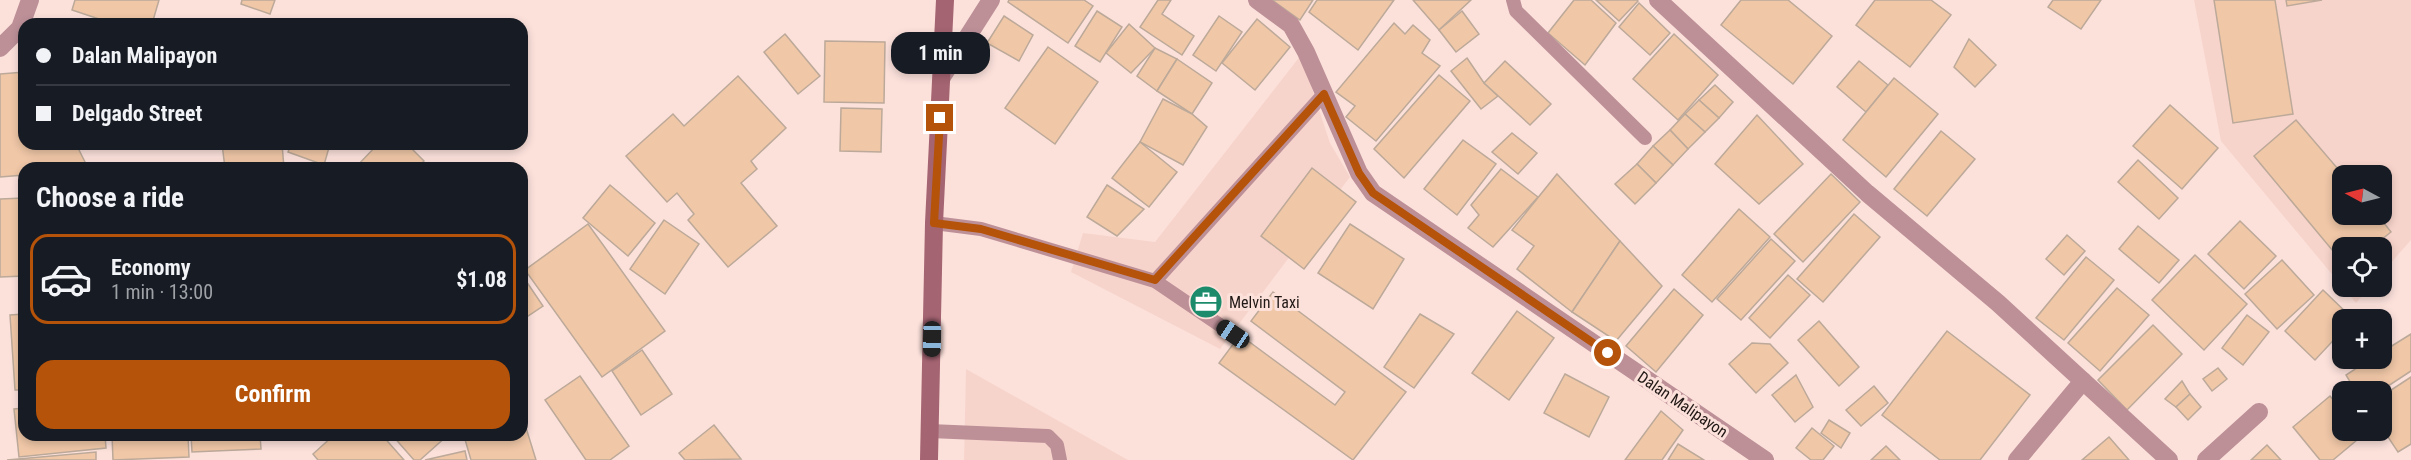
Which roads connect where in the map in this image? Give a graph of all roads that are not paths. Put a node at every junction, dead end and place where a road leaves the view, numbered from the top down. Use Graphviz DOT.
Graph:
graph roads {
  1 [pos="30,0"];
  2 [pos="945,0"];
  3 [pos="991,0"];
  4 [pos="1257,0"];
  5 [pos="1513,0"];
  6 [pos="1658,0"];
  7 [pos="24,18"];
  8 [pos="18,30"];
  9 [pos="0,48"];
  10 [pos="942,76"];
  11 [pos="1324,94"];
  12 [pos="1645,138"];
  13 [pos="934,223"];
  14 [pos="1155,280"];
  15 [pos="1233,334"];
  16 [pos="2083,381"];
  17 [pos="2259,412"];
  18 [pos="930,431"];
  19 [pos="929,460"];
  20 [pos="1060,460"];
  21 [pos="1765,460"];
  22 [pos="2017,460"];
  23 [pos="2169,460"];
  24 [pos="2206,460"];
  1 -- 7 [label="street"];
  2 -- 10 [label="street"];
  3 -- 10 [label="street"];
  4 -- 11 [label="street, Dalan Malipayon"];
  5 -- 12 [label="lane"];
  6 -- 16 [label="street"];
  8 -- 9 [label="street"];
  10 -- 13 [label="street"];
  11 -- 14 [label="lane"];
  11 -- 21 [label="street, Dalan Malipayon"];
  13 -- 14 [label="lane"];
  13 -- 18 [label="street"];
  14 -- 15 [label="lane"];
  16 -- 22 [label="street"];
  16 -- 23 [label="street"];
  17 -- 24 [label="street"];
  18 -- 19 [label="street"];
  18 -- 20 [label="lane"];
}
